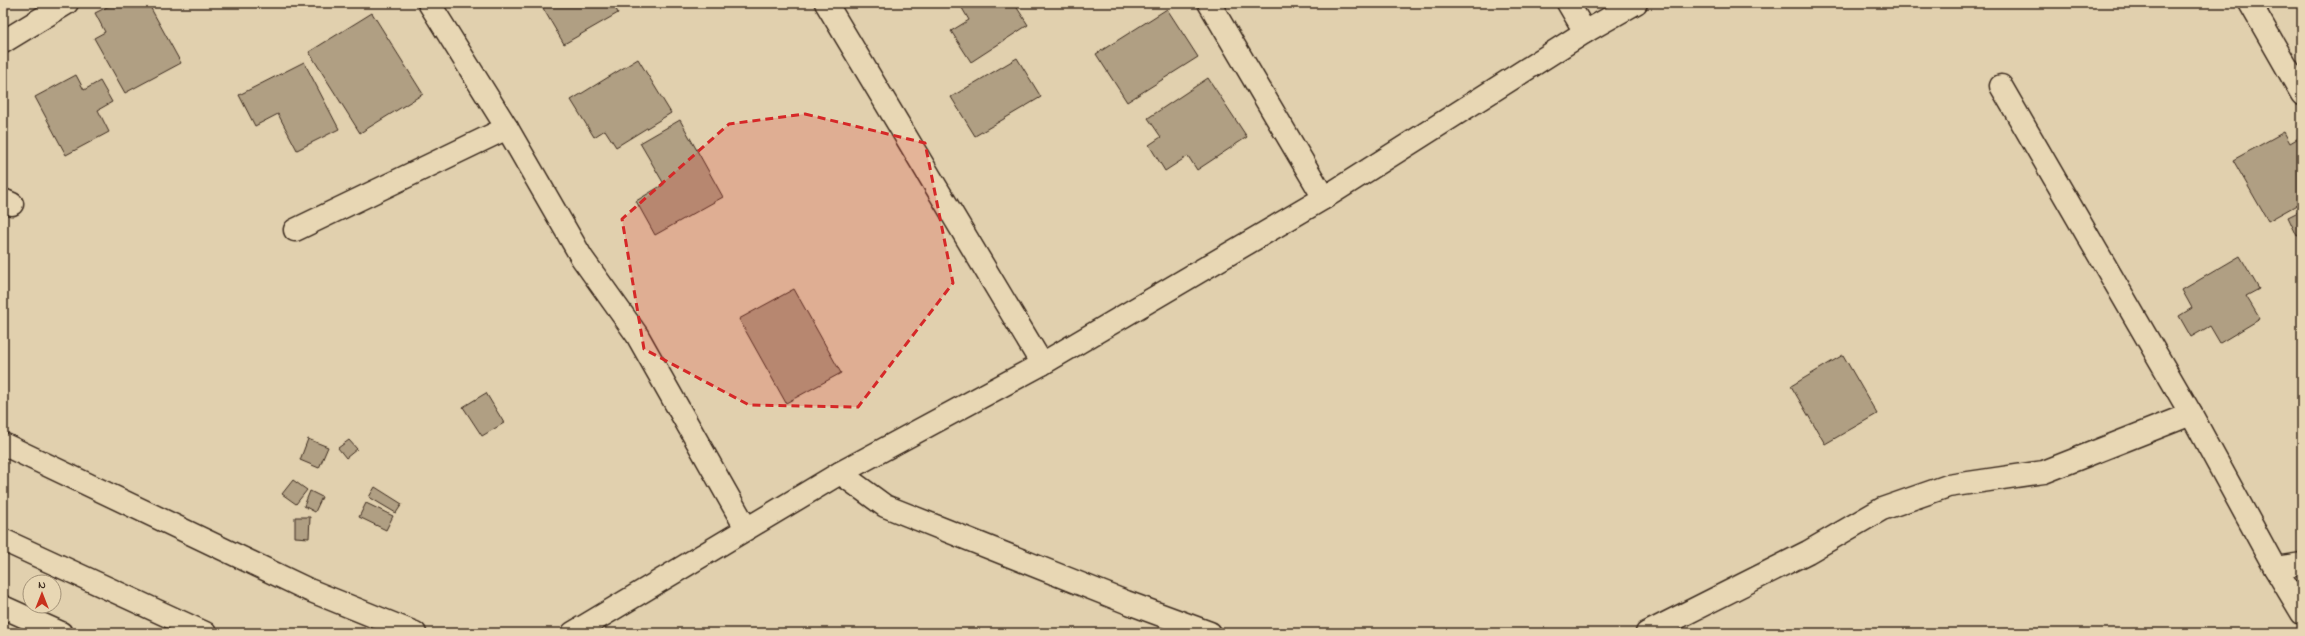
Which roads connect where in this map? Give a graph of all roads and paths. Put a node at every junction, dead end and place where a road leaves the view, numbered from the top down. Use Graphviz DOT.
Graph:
graph roads {
  1 [pos="68,3"];
  2 [pos="430,3"];
  3 [pos="826,3"];
  4 [pos="1209,3"];
  5 [pos="1568,3"];
  6 [pos="1636,3"];
  7 [pos="2250,3"];
  8 [pos="1585,32"];
  9 [pos="3,42"];
  10 [pos="2001,86"];
  11 [pos="2302,94"];
  12 [pos="507,128"];
  13 [pos="1324,198"];
  14 [pos="295,230"];
  15 [pos="1042,364"];
  16 [pos="2191,414"];
  17 [pos="3,444"];
  18 [pos="840,473"];
  19 [pos="746,528"];
  20 [pos="3,540"];
  21 [pos="2302,564"];
  22 [pos="2275,568"];
  23 [pos="3,607"];
  24 [pos="2302,613"];
  25 [pos="61,633"];
  26 [pos="205,633"];
  27 [pos="415,633"];
  28 [pos="573,633"];
  29 [pos="1210,633"];
  30 [pos="1647,633"];
  1 -- 9 [label="street"];
  2 -- 12 [label="street"];
  3 -- 15 [label="street"];
  4 -- 13 [label="street"];
  5 -- 8 [label="street"];
  6 -- 8 [label="street"];
  7 -- 11 [label="street"];
  8 -- 13 [label="street"];
  10 -- 16 [label="street"];
  12 -- 14 [label="street"];
  12 -- 19 [label="street"];
  13 -- 15 [label="street"];
  15 -- 18 [label="street"];
  16 -- 22 [label="street"];
  16 -- 30 [label="street"];
  17 -- 27 [label="street"];
  18 -- 19 [label="street"];
  18 -- 29 [label="street"];
  19 -- 28 [label="street"];
  20 -- 26 [label="street"];
  21 -- 22 [label="street"];
  22 -- 24 [label="street"];
  23 -- 25 [label="street"];
}
